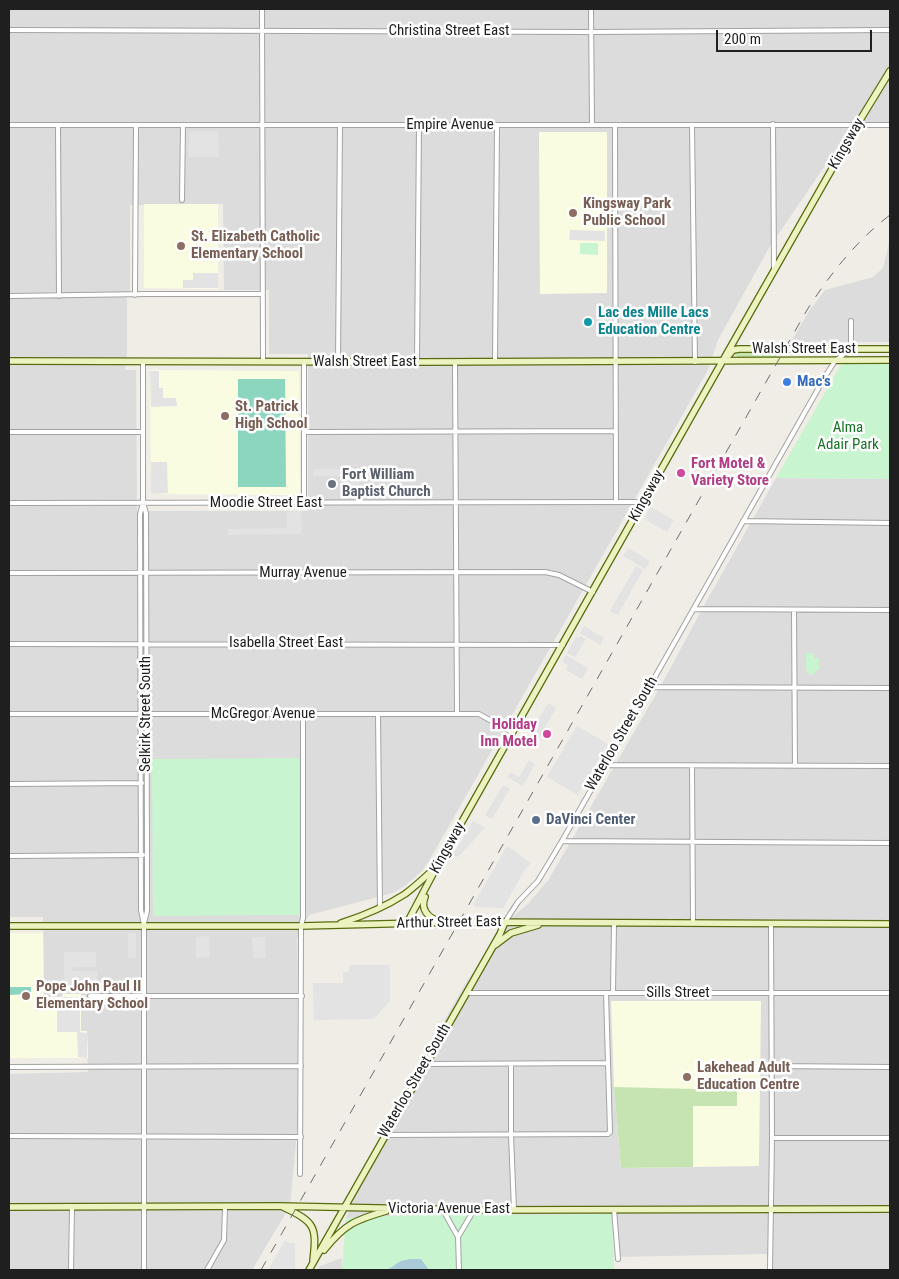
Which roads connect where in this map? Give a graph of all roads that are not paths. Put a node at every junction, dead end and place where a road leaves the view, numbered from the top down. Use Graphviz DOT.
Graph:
graph roads {
  1 [pos="262,9"];
  2 [pos="591,9"];
  3 [pos="9,30"];
  4 [pos="890,30"];
  5 [pos="262,31"];
  6 [pos="591,32"];
  7 [pos="890,71"];
  8 [pos="773,124"];
  9 [pos="9,125"];
  10 [pos="58,125"];
  11 [pos="183,125"];
  12 [pos="262,125"];
  13 [pos="340,125"];
  14 [pos="418,125"];
  15 [pos="497,125"];
  16 [pos="592,125"];
  17 [pos="615,125"];
  18 [pos="692,125"];
  19 [pos="890,125"];
  20 [pos="136,126"];
  21 [pos="857,126"];
  22 [pos="182,200"];
  23 [pos="774,272"];
  24 [pos="262,294"];
  25 [pos="135,295"];
  26 [pos="9,296"];
  27 [pos="60,296"];
  28 [pos="851,321"];
  29 [pos="851,349"];
  30 [pos="890,349"];
  31 [pos="890,360"];
  32 [pos="9,361"];
  33 [pos="142,361"];
  34 [pos="835,361"];
  35 [pos="262,362"];
  36 [pos="304,362"];
  37 [pos="338,362"];
  38 [pos="416,362"];
  39 [pos="455,362"];
  40 [pos="495,362"];
  41 [pos="615,362"];
  42 [pos="695,362"];
  43 [pos="722,362"];
  44 [pos="9,432"];
  45 [pos="142,432"];
  46 [pos="305,432"];
  47 [pos="455,432"];
  48 [pos="615,432"];
  49 [pos="456,502"];
  50 [pos="616,502"];
  51 [pos="643,502"];
  52 [pos="9,503"];
  53 [pos="143,503"];
  54 [pos="304,503"];
  55 [pos="743,522"];
  56 [pos="890,523"];
  57 [pos="9,572"];
  58 [pos="146,572"];
  59 [pos="140,573"];
  60 [pos="456,574"];
  61 [pos="593,592"];
  62 [pos="694,610"];
  63 [pos="794,610"];
  64 [pos="890,610"];
  65 [pos="140,643"];
  66 [pos="146,643"];
  67 [pos="9,644"];
  68 [pos="456,644"];
  69 [pos="562,644"];
  70 [pos="649,687"];
  71 [pos="794,687"];
  72 [pos="890,688"];
  73 [pos="9,714"];
  74 [pos="140,714"];
  75 [pos="147,714"];
  76 [pos="303,714"];
  77 [pos="378,714"];
  78 [pos="457,714"];
  79 [pos="513,733"];
  80 [pos="605,765"];
  81 [pos="692,766"];
  82 [pos="795,766"];
  83 [pos="890,766"];
  84 [pos="140,783"];
  85 [pos="147,783"];
  86 [pos="9,784"];
  87 [pos="562,841"];
  88 [pos="693,842"];
  89 [pos="890,843"];
  90 [pos="141,855"];
  91 [pos="147,855"];
  92 [pos="9,856"];
  93 [pos="438,865"];
  94 [pos="380,908"];
  95 [pos="442,922"];
  96 [pos="505,922"];
  97 [pos="407,923"];
  98 [pos="549,923"];
  99 [pos="614,923"];
  100 [pos="693,923"];
  101 [pos="771,923"];
  102 [pos="890,924"];
  103 [pos="144,925"];
  104 [pos="335,925"];
  105 [pos="9,926"];
  106 [pos="301,926"];
  107 [pos="493,946"];
  108 [pos="466,993"];
  109 [pos="606,993"];
  110 [pos="613,993"];
  111 [pos="771,993"];
  112 [pos="890,993"];
  113 [pos="145,995"];
  114 [pos="90,996"];
  115 [pos="302,996"];
  116 [pos="608,1063"];
  117 [pos="425,1064"];
  118 [pos="511,1064"];
  119 [pos="145,1066"];
  120 [pos="301,1066"];
  121 [pos="772,1066"];
  122 [pos="9,1067"];
  123 [pos="890,1067"];
  124 [pos="384,1135"];
  125 [pos="510,1135"];
  126 [pos="9,1136"];
  127 [pos="144,1137"];
  128 [pos="301,1137"];
  129 [pos="772,1138"];
  130 [pos="890,1138"];
  131 [pos="300,1174"];
  132 [pos="225,1206"];
  133 [pos="279,1206"];
  134 [pos="9,1207"];
  135 [pos="72,1207"];
  136 [pos="144,1207"];
  137 [pos="344,1208"];
  138 [pos="890,1208"];
  139 [pos="391,1209"];
  140 [pos="614,1209"];
  141 [pos="771,1209"];
  142 [pos="442,1210"];
  143 [pos="474,1210"];
  144 [pos="514,1210"];
  145 [pos="458,1237"];
  146 [pos="618,1260"];
  147 [pos="313,1263"];
  148 [pos="72,1270"];
  149 [pos="144,1270"];
  150 [pos="207,1270"];
  151 [pos="309,1270"];
  152 [pos="459,1270"];
  153 [pos="770,1270"];
  1 -- 5 [label="street"];
  2 -- 6 [label="street"];
  3 -- 5 [label="street, Christina Street East"];
  4 -- 6 [label="street, Christina Street East"];
  5 -- 6 [label="street, Christina Street East"];
  5 -- 12 [label="street"];
  6 -- 16 [label="street"];
  7 -- 21 [label="main road, Kingsway"];
  8 -- 18 [label="street, Empire Avenue"];
  8 -- 21 [label="street, Empire Avenue"];
  8 -- 23 [label="street"];
  9 -- 10 [label="street, Empire Avenue"];
  10 -- 20 [label="street, Empire Avenue"];
  10 -- 27 [label="street"];
  11 -- 12 [label="street, Empire Avenue"];
  11 -- 20 [label="street, Empire Avenue"];
  11 -- 22 [label="street"];
  12 -- 13 [label="street, Empire Avenue"];
  12 -- 24 [label="street"];
  13 -- 14 [label="street, Empire Avenue"];
  13 -- 37 [label="street"];
  14 -- 15 [label="street, Empire Avenue"];
  14 -- 38 [label="street"];
  15 -- 16 [label="street, Empire Avenue"];
  15 -- 40 [label="street"];
  16 -- 17 [label="street, Empire Avenue"];
  17 -- 18 [label="street, Empire Avenue"];
  17 -- 41 [label="street"];
  18 -- 42 [label="street"];
  19 -- 21 [label="street, Empire Avenue"];
  20 -- 25 [label="street"];
  21 -- 23 [label="main road, Kingsway"];
  23 -- 43 [label="main road, Kingsway"];
  24 -- 25 [label="street"];
  24 -- 35 [label="street"];
  25 -- 27 [label="street"];
  26 -- 27 [label="street"];
  28 -- 29 [label="street"];
  29 -- 30 [label="main road, Walsh Street East"];
  29 -- 34 [label="street"];
  29 -- 43 [label="main road, Walsh Street East"];
  31 -- 34 [label="main road, Walsh Street East"];
  32 -- 33 [label="main road, Walsh Street East"];
  33 -- 35 [label="main road, Walsh Street East"];
  33 -- 45 [label="street, Selkirk Street South"];
  34 -- 43 [label="main road, Walsh Street East"];
  34 -- 55 [label="street, Waterloo Street South"];
  35 -- 36 [label="main road, Walsh Street East"];
  36 -- 37 [label="main road, Walsh Street East"];
  36 -- 46 [label="street"];
  37 -- 38 [label="main road, Walsh Street East"];
  38 -- 39 [label="main road, Walsh Street East"];
  39 -- 40 [label="main road, Walsh Street East"];
  39 -- 47 [label="street"];
  40 -- 41 [label="main road, Walsh Street East"];
  41 -- 42 [label="main road, Walsh Street East"];
  41 -- 48 [label="street"];
  42 -- 43 [label="main road, Walsh Street East"];
  43 -- 51 [label="main road, Kingsway"];
  44 -- 45 [label="street"];
  45 -- 53 [label="street, Selkirk Street South"];
  46 -- 47 [label="street"];
  46 -- 54 [label="street"];
  47 -- 48 [label="street"];
  47 -- 49 [label="street"];
  48 -- 50 [label="street"];
  49 -- 50 [label="street, Moodie Street East"];
  49 -- 54 [label="street, Moodie Street East"];
  49 -- 60 [label="street"];
  50 -- 51 [label="street, Moodie Street East"];
  51 -- 61 [label="main road, Kingsway"];
  52 -- 53 [label="street, Moodie Street East"];
  53 -- 54 [label="street, Moodie Street East"];
  53 -- 58 [label="street, Selkirk Street South"];
  53 -- 59 [label="street, Selkirk Street South"];
  55 -- 56 [label="street"];
  55 -- 62 [label="street, Waterloo Street South"];
  57 -- 59 [label="street, Murray Avenue"];
  58 -- 59 [label="street, Murray Avenue"];
  58 -- 60 [label="street, Murray Avenue"];
  58 -- 66 [label="street, Selkirk Street South"];
  59 -- 65 [label="street, Selkirk Street South"];
  60 -- 61 [label="street, Murray Avenue"];
  60 -- 68 [label="street"];
  61 -- 69 [label="main road, Kingsway"];
  62 -- 63 [label="street"];
  62 -- 70 [label="street, Waterloo Street South"];
  63 -- 64 [label="street"];
  63 -- 71 [label="street"];
  65 -- 66 [label="street, Isabella Street East"];
  65 -- 67 [label="street, Isabella Street East"];
  65 -- 74 [label="street, Selkirk Street South"];
  66 -- 68 [label="street, Isabella Street East"];
  66 -- 75 [label="street, Selkirk Street South"];
  68 -- 69 [label="street, Isabella Street East"];
  68 -- 78 [label="street"];
  69 -- 79 [label="main road, Kingsway"];
  70 -- 71 [label="street"];
  70 -- 80 [label="street, Waterloo Street South"];
  71 -- 72 [label="street"];
  71 -- 82 [label="street"];
  73 -- 74 [label="street, McGregor Avenue"];
  74 -- 75 [label="street, McGregor Avenue"];
  74 -- 84 [label="street, Selkirk Street South"];
  75 -- 76 [label="street, McGregor Avenue"];
  75 -- 85 [label="street, Selkirk Street South"];
  76 -- 77 [label="street, McGregor Avenue"];
  76 -- 106 [label="street"];
  77 -- 78 [label="street, McGregor Avenue"];
  77 -- 94 [label="street"];
  78 -- 79 [label="street, McGregor Avenue"];
  79 -- 93 [label="main road, Kingsway"];
  80 -- 81 [label="street"];
  80 -- 87 [label="street, Waterloo Street South"];
  81 -- 82 [label="street"];
  81 -- 88 [label="street"];
  82 -- 83 [label="street"];
  84 -- 85 [label="street"];
  84 -- 86 [label="street"];
  84 -- 90 [label="street, Selkirk Street South"];
  85 -- 91 [label="street, Selkirk Street South"];
  87 -- 88 [label="street"];
  87 -- 96 [label="street, Waterloo Street South"];
  88 -- 89 [label="street"];
  88 -- 100 [label="street"];
  90 -- 91 [label="street"];
  90 -- 92 [label="street"];
  90 -- 103 [label="street, Selkirk Street South"];
  91 -- 103 [label="street, Selkirk Street South"];
  93 -- 94 [label="main road"];
  93 -- 95 [label="main road"];
  93 -- 97 [label="main road, Kingsway"];
  94 -- 104 [label="main road"];
  95 -- 96 [label="main road, Arthur Street East"];
  95 -- 97 [label="main road, Arthur Street East"];
  96 -- 98 [label="main road, Arthur Street East"];
  96 -- 107 [label="main road, Waterloo Street South"];
  97 -- 104 [label="main road, Arthur Street East"];
  98 -- 99 [label="main road, Arthur Street East"];
  98 -- 107 [label="main road"];
  99 -- 100 [label="main road, Arthur Street East"];
  99 -- 110 [label="street"];
  100 -- 101 [label="main road, Arthur Street East"];
  101 -- 102 [label="main road, Arthur Street East"];
  101 -- 111 [label="street"];
  103 -- 105 [label="main road, Arthur Street East"];
  103 -- 106 [label="main road, Arthur Street East"];
  103 -- 113 [label="street, Selkirk Street South"];
  104 -- 106 [label="main road, Arthur Street East"];
  106 -- 115 [label="street"];
  107 -- 108 [label="main road, Waterloo Street South"];
  108 -- 109 [label="street, Sills Street"];
  108 -- 117 [label="main road, Waterloo Street South"];
  109 -- 110 [label="street, Sills Street"];
  109 -- 116 [label="street"];
  110 -- 111 [label="street, Sills Street"];
  111 -- 112 [label="street, Sills Street"];
  111 -- 121 [label="street"];
  113 -- 114 [label="street"];
  113 -- 115 [label="street"];
  113 -- 119 [label="street, Selkirk Street South"];
  115 -- 120 [label="street"];
  116 -- 118 [label="street"];
  116 -- 125 [label="street"];
  117 -- 118 [label="street"];
  117 -- 124 [label="main road, Waterloo Street South"];
  118 -- 125 [label="street"];
  119 -- 120 [label="street"];
  119 -- 122 [label="street"];
  119 -- 127 [label="street, Selkirk Street South"];
  120 -- 128 [label="street"];
  121 -- 123 [label="street"];
  121 -- 129 [label="street"];
  124 -- 125 [label="street"];
  124 -- 137 [label="main road, Waterloo Street South"];
  125 -- 144 [label="street"];
  126 -- 127 [label="street"];
  127 -- 128 [label="street"];
  127 -- 136 [label="street, Selkirk Street South"];
  128 -- 131 [label="street"];
  129 -- 130 [label="street"];
  129 -- 141 [label="street"];
  132 -- 133 [label="main road, Victoria Avenue East"];
  132 -- 136 [label="main road, Victoria Avenue East"];
  132 -- 150 [label="street"];
  133 -- 137 [label="main road, Victoria Avenue East"];
  133 -- 147 [label="main road"];
  134 -- 135 [label="main road, Victoria Avenue East"];
  135 -- 136 [label="main road, Victoria Avenue East"];
  135 -- 148 [label="street"];
  136 -- 149 [label="street, Selkirk Street South"];
  137 -- 139 [label="main road, Victoria Avenue East"];
  137 -- 147 [label="main road, Waterloo Street South"];
  138 -- 141 [label="main road, Victoria Avenue East"];
  139 -- 142 [label="main road, Victoria Avenue East"];
  139 -- 147 [label="main road"];
  140 -- 141 [label="main road, Victoria Avenue East"];
  140 -- 144 [label="main road, Victoria Avenue East"];
  140 -- 146 [label="street"];
  141 -- 153 [label="street"];
  142 -- 143 [label="main road, Victoria Avenue East"];
  142 -- 145 [label="street"];
  143 -- 144 [label="main road, Victoria Avenue East"];
  143 -- 145 [label="street"];
  145 -- 152 [label="street"];
  147 -- 151 [label="main road"];
}
